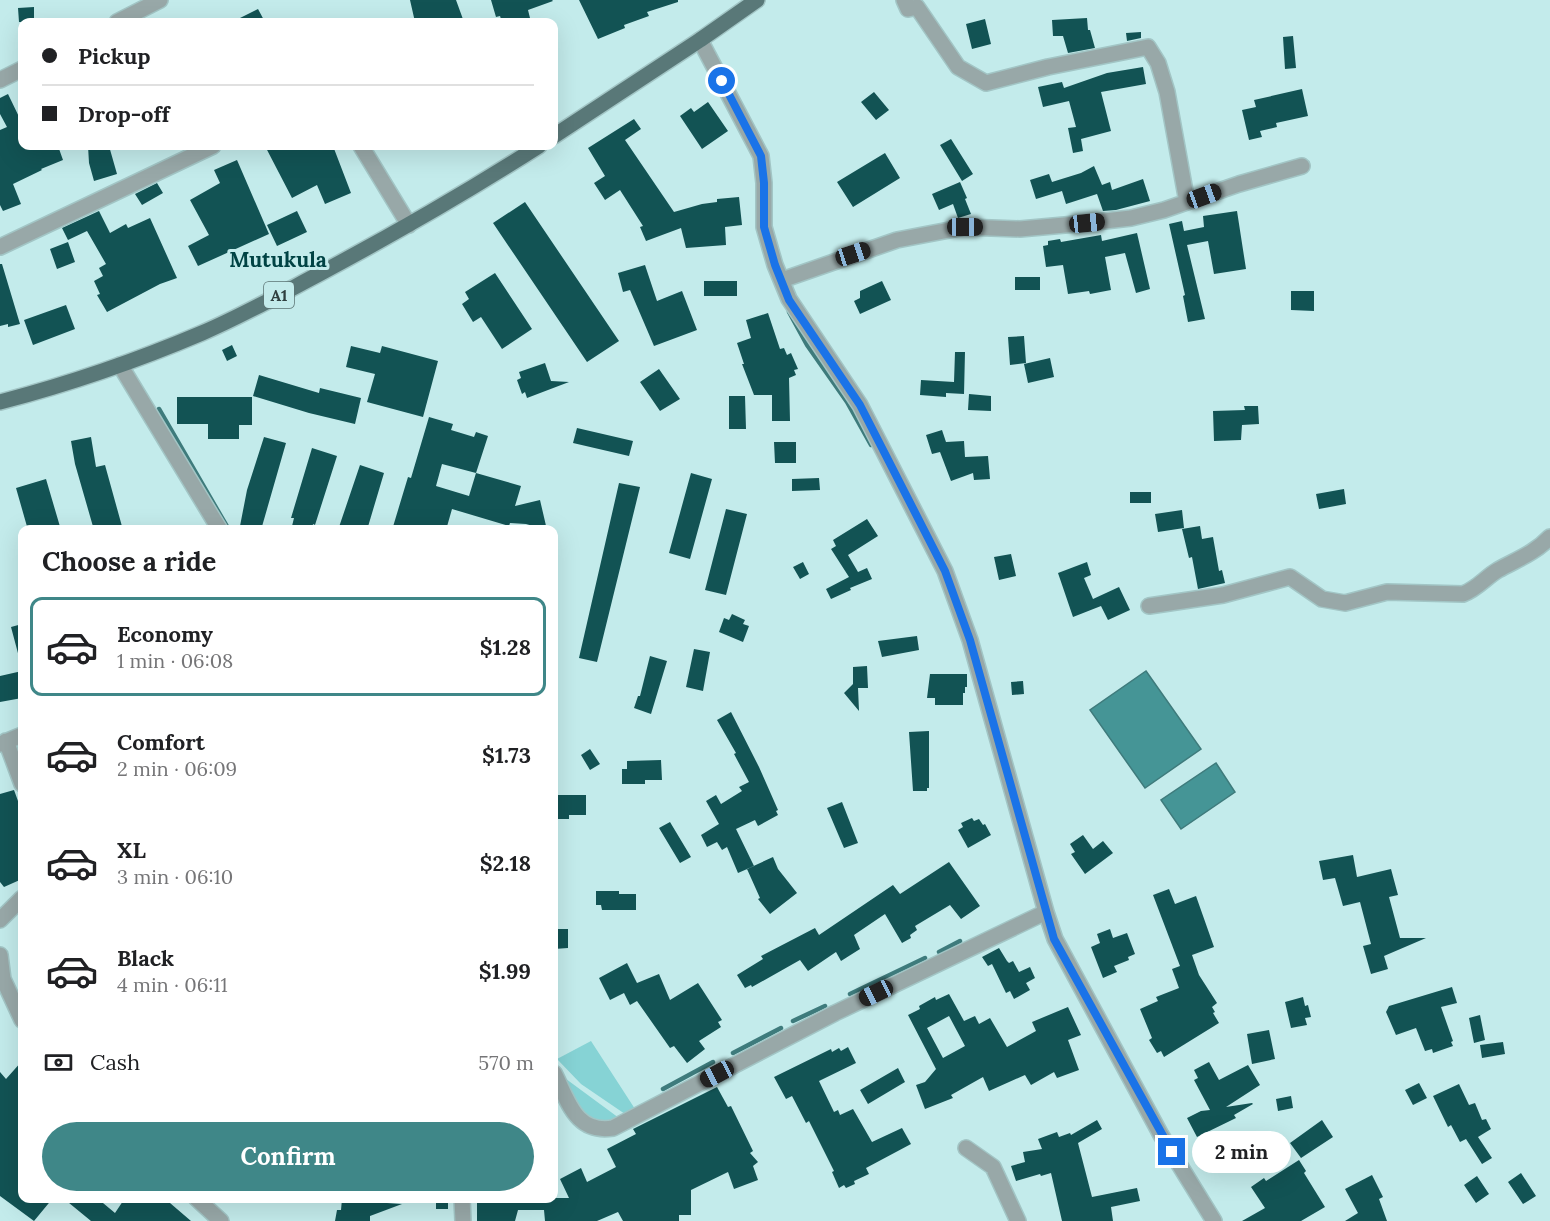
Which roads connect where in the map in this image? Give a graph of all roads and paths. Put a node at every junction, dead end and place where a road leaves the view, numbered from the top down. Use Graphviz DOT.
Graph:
graph roads {
  1 [pos="160,0"];
  2 [pos="757,0"];
  3 [pos="904,0"];
  4 [pos="125,18"];
  5 [pos="700,40"];
  6 [pos="18,71"];
  7 [pos="0,80"];
  8 [pos="558,133"];
  9 [pos="205,150"];
  10 [pos="363,150"];
  11 [pos="533,150"];
  12 [pos="1302,166"];
  13 [pos="1187,202"];
  14 [pos="409,225"];
  15 [pos="0,248"];
  16 [pos="782,279"];
  17 [pos="120,365"];
  18 [pos="0,402"];
  19 [pos="217,525"];
  20 [pos="1550,537"];
  21 [pos="1149,606"];
  22 [pos="18,737"];
  23 [pos="3,743"];
  24 [pos="18,775"];
  25 [pos="18,902"];
  26 [pos="1046,912"];
  27 [pos="0,921"];
  28 [pos="0,955"];
  29 [pos="18,1011"];
  30 [pos="558,1081"];
  31 [pos="966,1148"];
  32 [pos="201,1203"];
  33 [pos="462,1203"];
  34 [pos="221,1221"];
  35 [pos="463,1221"];
  36 [pos="1018,1221"];
  37 [pos="1214,1221"];
  1 -- 4 [label="street"];
  2 -- 5 [label="main road"];
  3 -- 13 [label="street"];
  5 -- 8 [label="main road"];
  5 -- 16 [label="street"];
  6 -- 7 [label="street"];
  9 -- 15 [label="street"];
  10 -- 14 [label="street"];
  11 -- 14 [label="main road, A1"];
  12 -- 13 [label="street"];
  13 -- 16 [label="street"];
  14 -- 17 [label="main road, A1"];
  16 -- 26 [label="street"];
  17 -- 18 [label="main road, A1"];
  17 -- 19 [label="street"];
  20 -- 21 [label="street"];
  22 -- 23 [label="street"];
  23 -- 24 [label="street"];
  25 -- 27 [label="street"];
  26 -- 30 [label="street"];
  26 -- 37 [label="street"];
  28 -- 29 [label="street"];
  31 -- 36 [label="street"];
  32 -- 34 [label="street"];
  33 -- 35 [label="street"];
}
